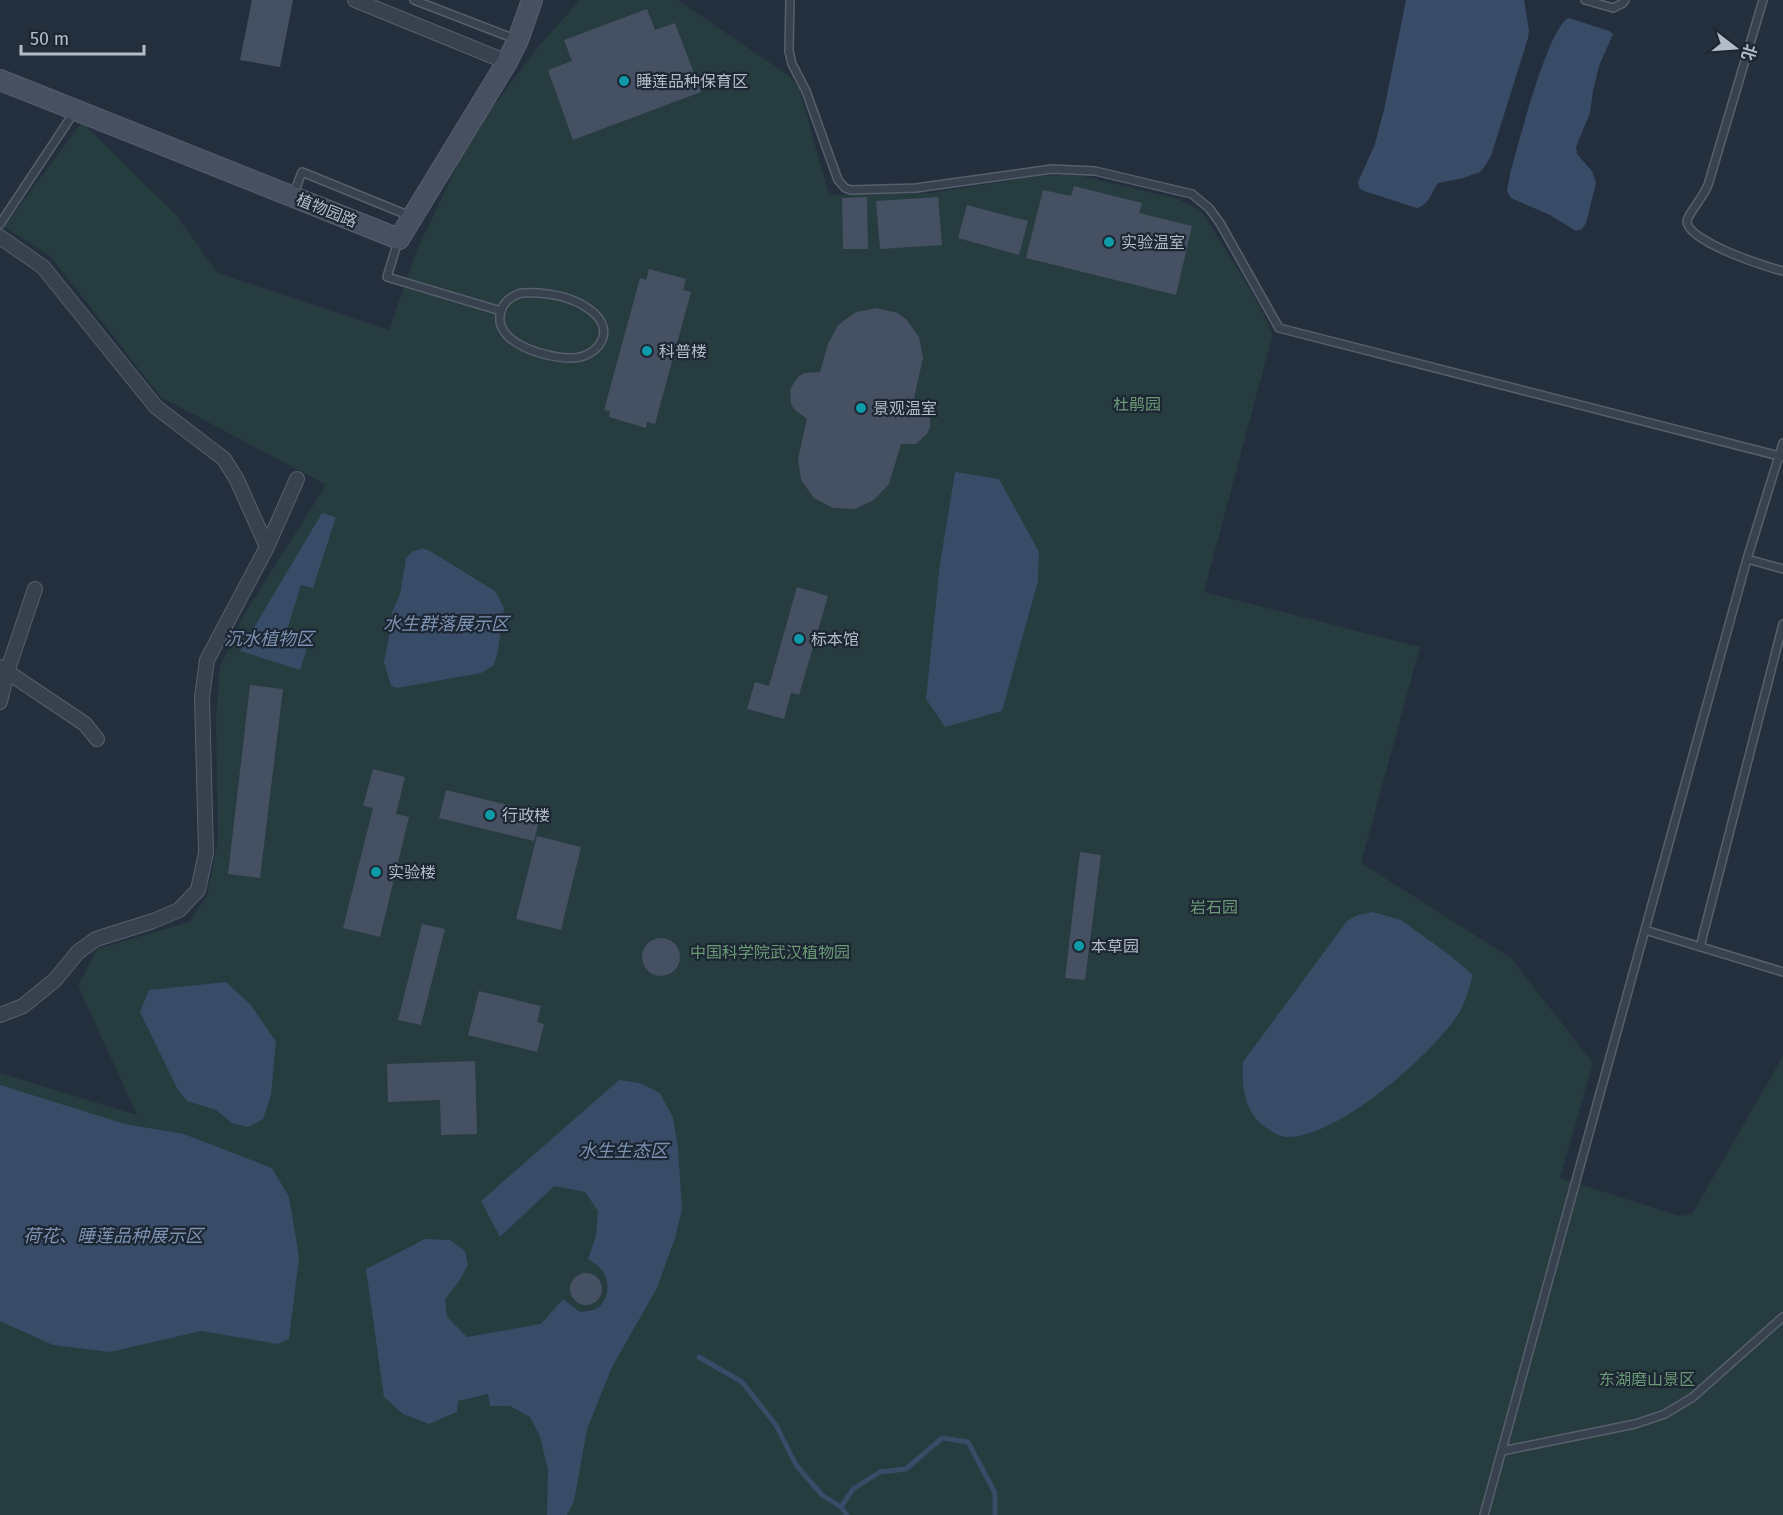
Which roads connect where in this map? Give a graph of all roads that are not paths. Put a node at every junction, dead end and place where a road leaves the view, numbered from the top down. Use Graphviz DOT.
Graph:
graph roads {
  1 [pos="354,0"];
  2 [pos="414,0"];
  3 [pos="532,0"];
  4 [pos="790,0"];
  5 [pos="1585,0"];
  6 [pos="1625,0"];
  7 [pos="1762,0"];
  8 [pos="518,40"];
  9 [pos="507,62"];
  10 [pos="0,80"];
  11 [pos="76,110"];
  12 [pos="292,196"];
  13 [pos="412,217"];
  14 [pos="0,224"];
  15 [pos="0,237"];
  16 [pos="399,239"];
  17 [pos="1783,271"];
  18 [pos="501,311"];
  19 [pos="1783,443"];
  20 [pos="1781,457"];
  21 [pos="297,479"];
  22 [pos="267,547"];
  23 [pos="1747,560"];
  24 [pos="1783,569"];
  25 [pos="35,590"];
  26 [pos="1783,624"];
  27 [pos="3,670"];
  28 [pos="0,702"];
  29 [pos="97,739"];
  30 [pos="1645,930"];
  31 [pos="1700,947"];
  32 [pos="1783,972"];
  33 [pos="0,1015"];
  34 [pos="1783,1317"];
  35 [pos="1503,1451"];
  36 [pos="1484,1515"];
  1 -- 9 [label="street"];
  2 -- 8 [label="lane"];
  3 -- 8 [label="street"];
  4 -- 20 [label="lane"];
  5 -- 6 [label="lane"];
  7 -- 17 [label="lane"];
  8 -- 9 [label="street"];
  9 -- 13 [label="street"];
  10 -- 11 [label="street, 植物园路"];
  11 -- 12 [label="street, 植物园路"];
  11 -- 14 [label="lane"];
  12 -- 13 [label="lane"];
  12 -- 16 [label="street, 植物园路"];
  13 -- 16 [label="street"];
  15 -- 22 [label="street"];
  16 -- 18 [label="lane"];
  18 -- 18 [label="lane"];
  19 -- 20 [label="lane"];
  20 -- 23 [label="lane"];
  21 -- 22 [label="street"];
  22 -- 33 [label="street"];
  23 -- 24 [label="lane"];
  23 -- 30 [label="lane"];
  25 -- 27 [label="street"];
  26 -- 31 [label="lane"];
  27 -- 28 [label="street"];
  27 -- 29 [label="street"];
  30 -- 31 [label="lane"];
  30 -- 35 [label="lane"];
  31 -- 32 [label="lane"];
  34 -- 35 [label="lane"];
  35 -- 36 [label="lane"];
}
